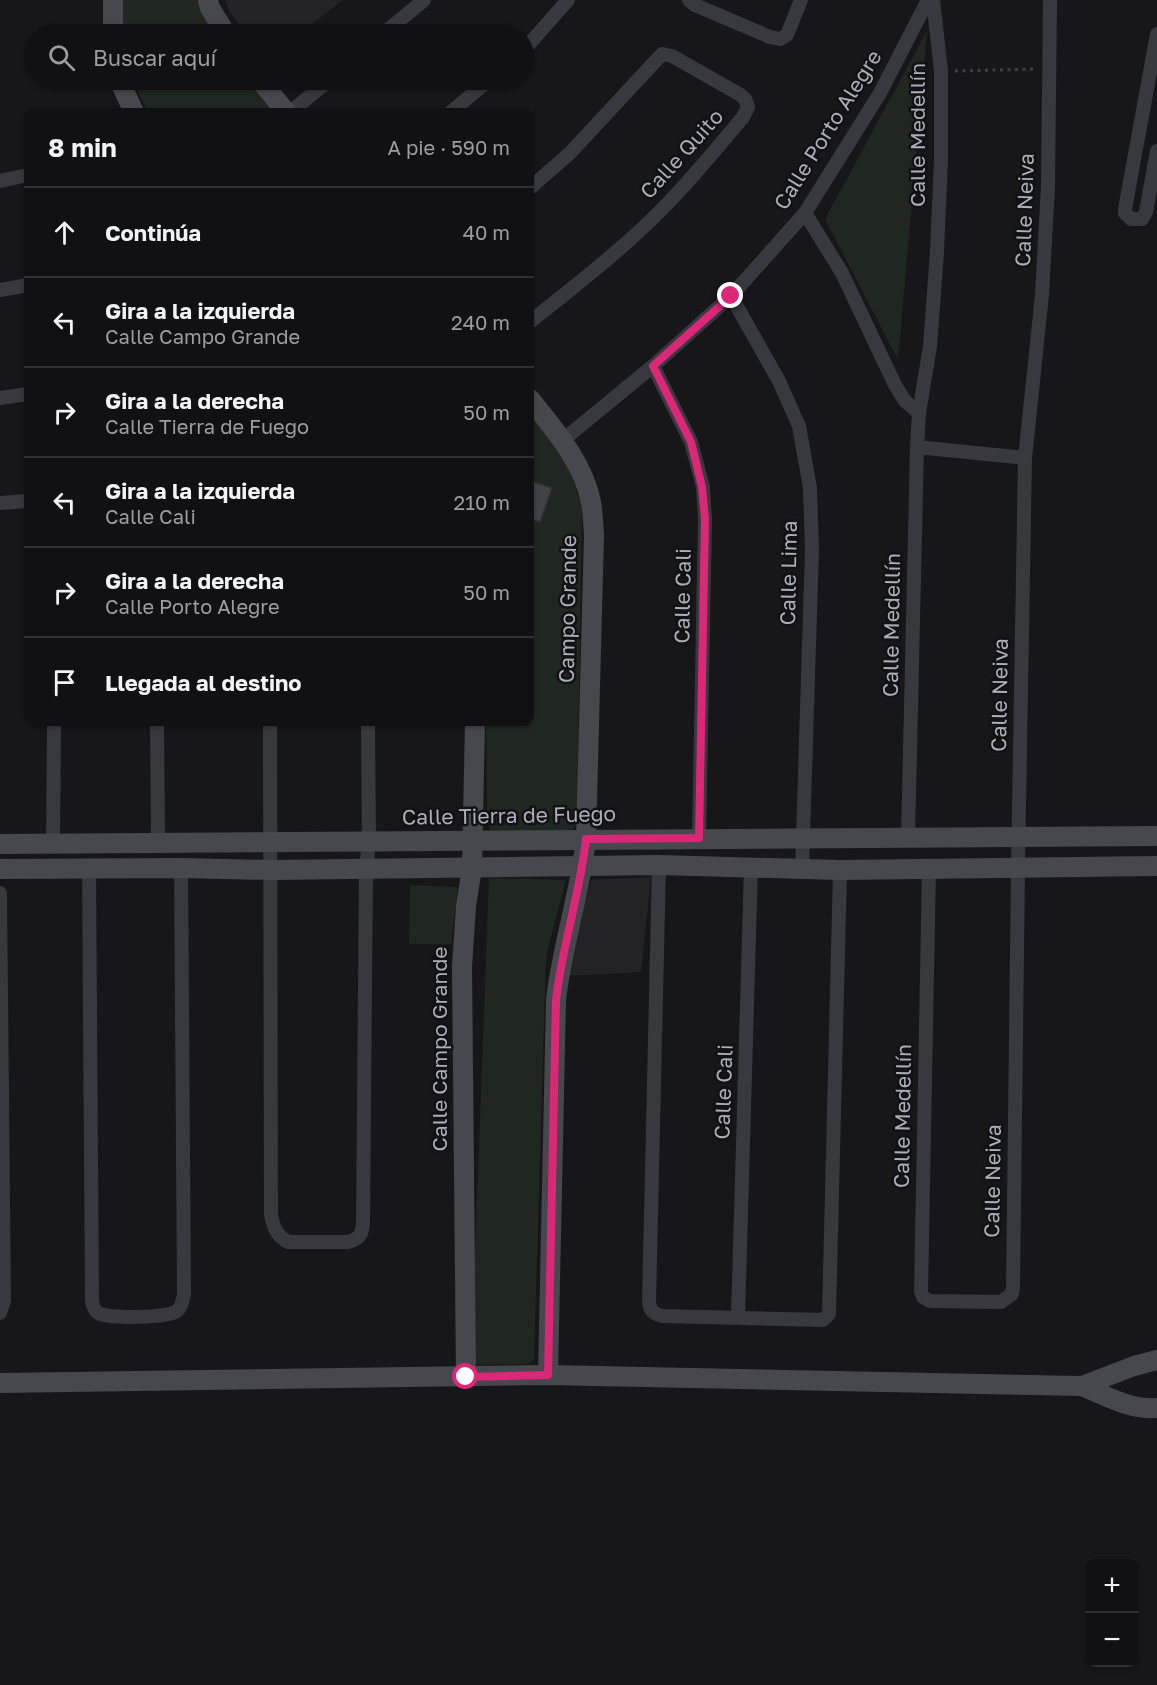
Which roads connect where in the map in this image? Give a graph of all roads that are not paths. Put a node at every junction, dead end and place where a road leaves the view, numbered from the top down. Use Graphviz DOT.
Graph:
graph roads {
  1 [pos="113,0"];
  2 [pos="208,0"];
  3 [pos="424,0"];
  4 [pos="568,0"];
  5 [pos="689,0"];
  6 [pos="801,0"];
  7 [pos="928,0"];
  8 [pos="933,0"];
  9 [pos="1050,0"];
  10 [pos="113,24"];
  11 [pos="220,24"];
  12 [pos="395,24"];
  13 [pos="1157,34"];
  14 [pos="534,39"];
  15 [pos="122,90"];
  16 [pos="269,90"];
  17 [pos="317,90"];
  18 [pos="477,90"];
  19 [pos="127,108"];
  20 [pos="284,108"];
  21 [pos="293,108"];
  22 [pos="456,108"];
  23 [pos="1157,151"];
  24 [pos="24,176"];
  25 [pos="1154,179"];
  26 [pos="0,182"];
  27 [pos="534,184"];
  28 [pos="805,213"];
  29 [pos="24,286"];
  30 [pos="0,290"];
  31 [pos="731,296"];
  32 [pos="534,319"];
  33 [pos="653,366"];
  34 [pos="24,395"];
  35 [pos="0,398"];
  36 [pos="534,404"];
  37 [pos="919,413"];
  38 [pos="563,440"];
  39 [pos="916,447"];
  40 [pos="1025,459"];
  41 [pos="24,501"];
  42 [pos="0,503"];
  43 [pos="54,726"];
  44 [pos="158,726"];
  45 [pos="270,726"];
  46 [pos="368,726"];
  47 [pos="476,726"];
  48 [pos="1157,836"];
  49 [pos="1019,837"];
  50 [pos="699,838"];
  51 [pos="802,838"];
  52 [pos="908,838"];
  53 [pos="586,839"];
  54 [pos="369,841"];
  55 [pos="474,841"];
  56 [pos="158,842"];
  57 [pos="271,842"];
  58 [pos="53,843"];
  59 [pos="0,844"];
  60 [pos="659,865"];
  61 [pos="583,866"];
  62 [pos="1157,866"];
  63 [pos="751,867"];
  64 [pos="1018,867"];
  65 [pos="181,868"];
  66 [pos="472,868"];
  67 [pos="802,868"];
  68 [pos="89,869"];
  69 [pos="366,869"];
  70 [pos="929,869"];
  71 [pos="0,870"];
  72 [pos="271,870"];
  73 [pos="840,870"];
  74 [pos="0,893"];
  75 [pos="921,1292"];
  76 [pos="0,1313"];
  77 [pos="738,1317"];
  78 [pos="1157,1360"];
  79 [pos="548,1375"];
  80 [pos="466,1377"];
  81 [pos="0,1383"];
  82 [pos="1082,1386"];
  83 [pos="1157,1408"];
  1 -- 10 [label="street"];
  2 -- 11 [label="street"];
  3 -- 12 [label="street"];
  4 -- 14 [label="street"];
  5 -- 6 [label="street"];
  7 -- 28 [label="street, Calle Porto Alegre"];
  8 -- 37 [label="street, Calle Medellín"];
  9 -- 40 [label="street, Calle Neiva"];
  13 -- 25 [label="street"];
  15 -- 19 [label="street"];
  16 -- 20 [label="street"];
  17 -- 21 [label="street"];
  18 -- 22 [label="street"];
  23 -- 25 [label="street"];
  24 -- 26 [label="street"];
  27 -- 32 [label="street, Calle Quito"];
  28 -- 31 [label="street, Calle Porto Alegre"];
  28 -- 37 [label="street"];
  29 -- 30 [label="street"];
  31 -- 33 [label="street, Calle Porto Alegre"];
  31 -- 51 [label="street, Calle Lima"];
  33 -- 38 [label="street, Calle Porto Alegre"];
  33 -- 50 [label="street, Calle Cali"];
  34 -- 35 [label="street"];
  36 -- 38 [label="street, Campo Grande"];
  37 -- 39 [label="street, Calle Medellín"];
  38 -- 53 [label="street, Campo Grande"];
  39 -- 40 [label="street"];
  39 -- 52 [label="street, Calle Medellín"];
  40 -- 49 [label="street, Calle Neiva"];
  41 -- 42 [label="street"];
  43 -- 58 [label="street"];
  44 -- 56 [label="street"];
  45 -- 57 [label="street"];
  46 -- 54 [label="street"];
  47 -- 55 [label="street, Calle Campo Grande"];
  48 -- 49 [label="street"];
  49 -- 52 [label="street, Calle Tierra de Fuego"];
  49 -- 64 [label="street, Calle Neiva"];
  50 -- 51 [label="street, Calle Tierra de Fuego"];
  50 -- 53 [label="street, Calle Tierra de Fuego"];
  51 -- 52 [label="street, Calle Tierra de Fuego"];
  51 -- 67 [label="street, Calle Lima"];
  53 -- 55 [label="street, Calle Tierra de Fuego"];
  53 -- 61 [label="street"];
  54 -- 55 [label="street, Calle Tierra de Fuego"];
  54 -- 57 [label="street, Calle Tierra de Fuego"];
  54 -- 69 [label="street"];
  55 -- 66 [label="street, Calle Campo Grande"];
  56 -- 57 [label="street, Calle Tierra de Fuego"];
  56 -- 58 [label="street, Calle Tierra de Fuego"];
  57 -- 72 [label="street"];
  58 -- 59 [label="street, Calle Tierra de Fuego"];
  60 -- 61 [label="street"];
  60 -- 63 [label="street"];
  60 -- 77 [label="street"];
  61 -- 66 [label="street"];
  61 -- 79 [label="street"];
  62 -- 64 [label="street"];
  63 -- 67 [label="street"];
  63 -- 77 [label="street, Calle Cali"];
  64 -- 70 [label="street"];
  64 -- 75 [label="street, Calle Neiva"];
  65 -- 68 [label="street"];
  65 -- 68 [label="street"];
  65 -- 72 [label="street"];
  66 -- 69 [label="street"];
  66 -- 80 [label="street, Calle Campo Grande"];
  67 -- 73 [label="street"];
  68 -- 71 [label="street"];
  69 -- 72 [label="street"];
  69 -- 72 [label="street"];
  70 -- 73 [label="street"];
  70 -- 75 [label="street, Calle Medellín"];
  73 -- 77 [label="street"];
  74 -- 76 [label="street"];
  78 -- 82 [label="street"];
  79 -- 80 [label="street"];
  79 -- 82 [label="street"];
  80 -- 81 [label="street"];
  82 -- 83 [label="street"];
}
